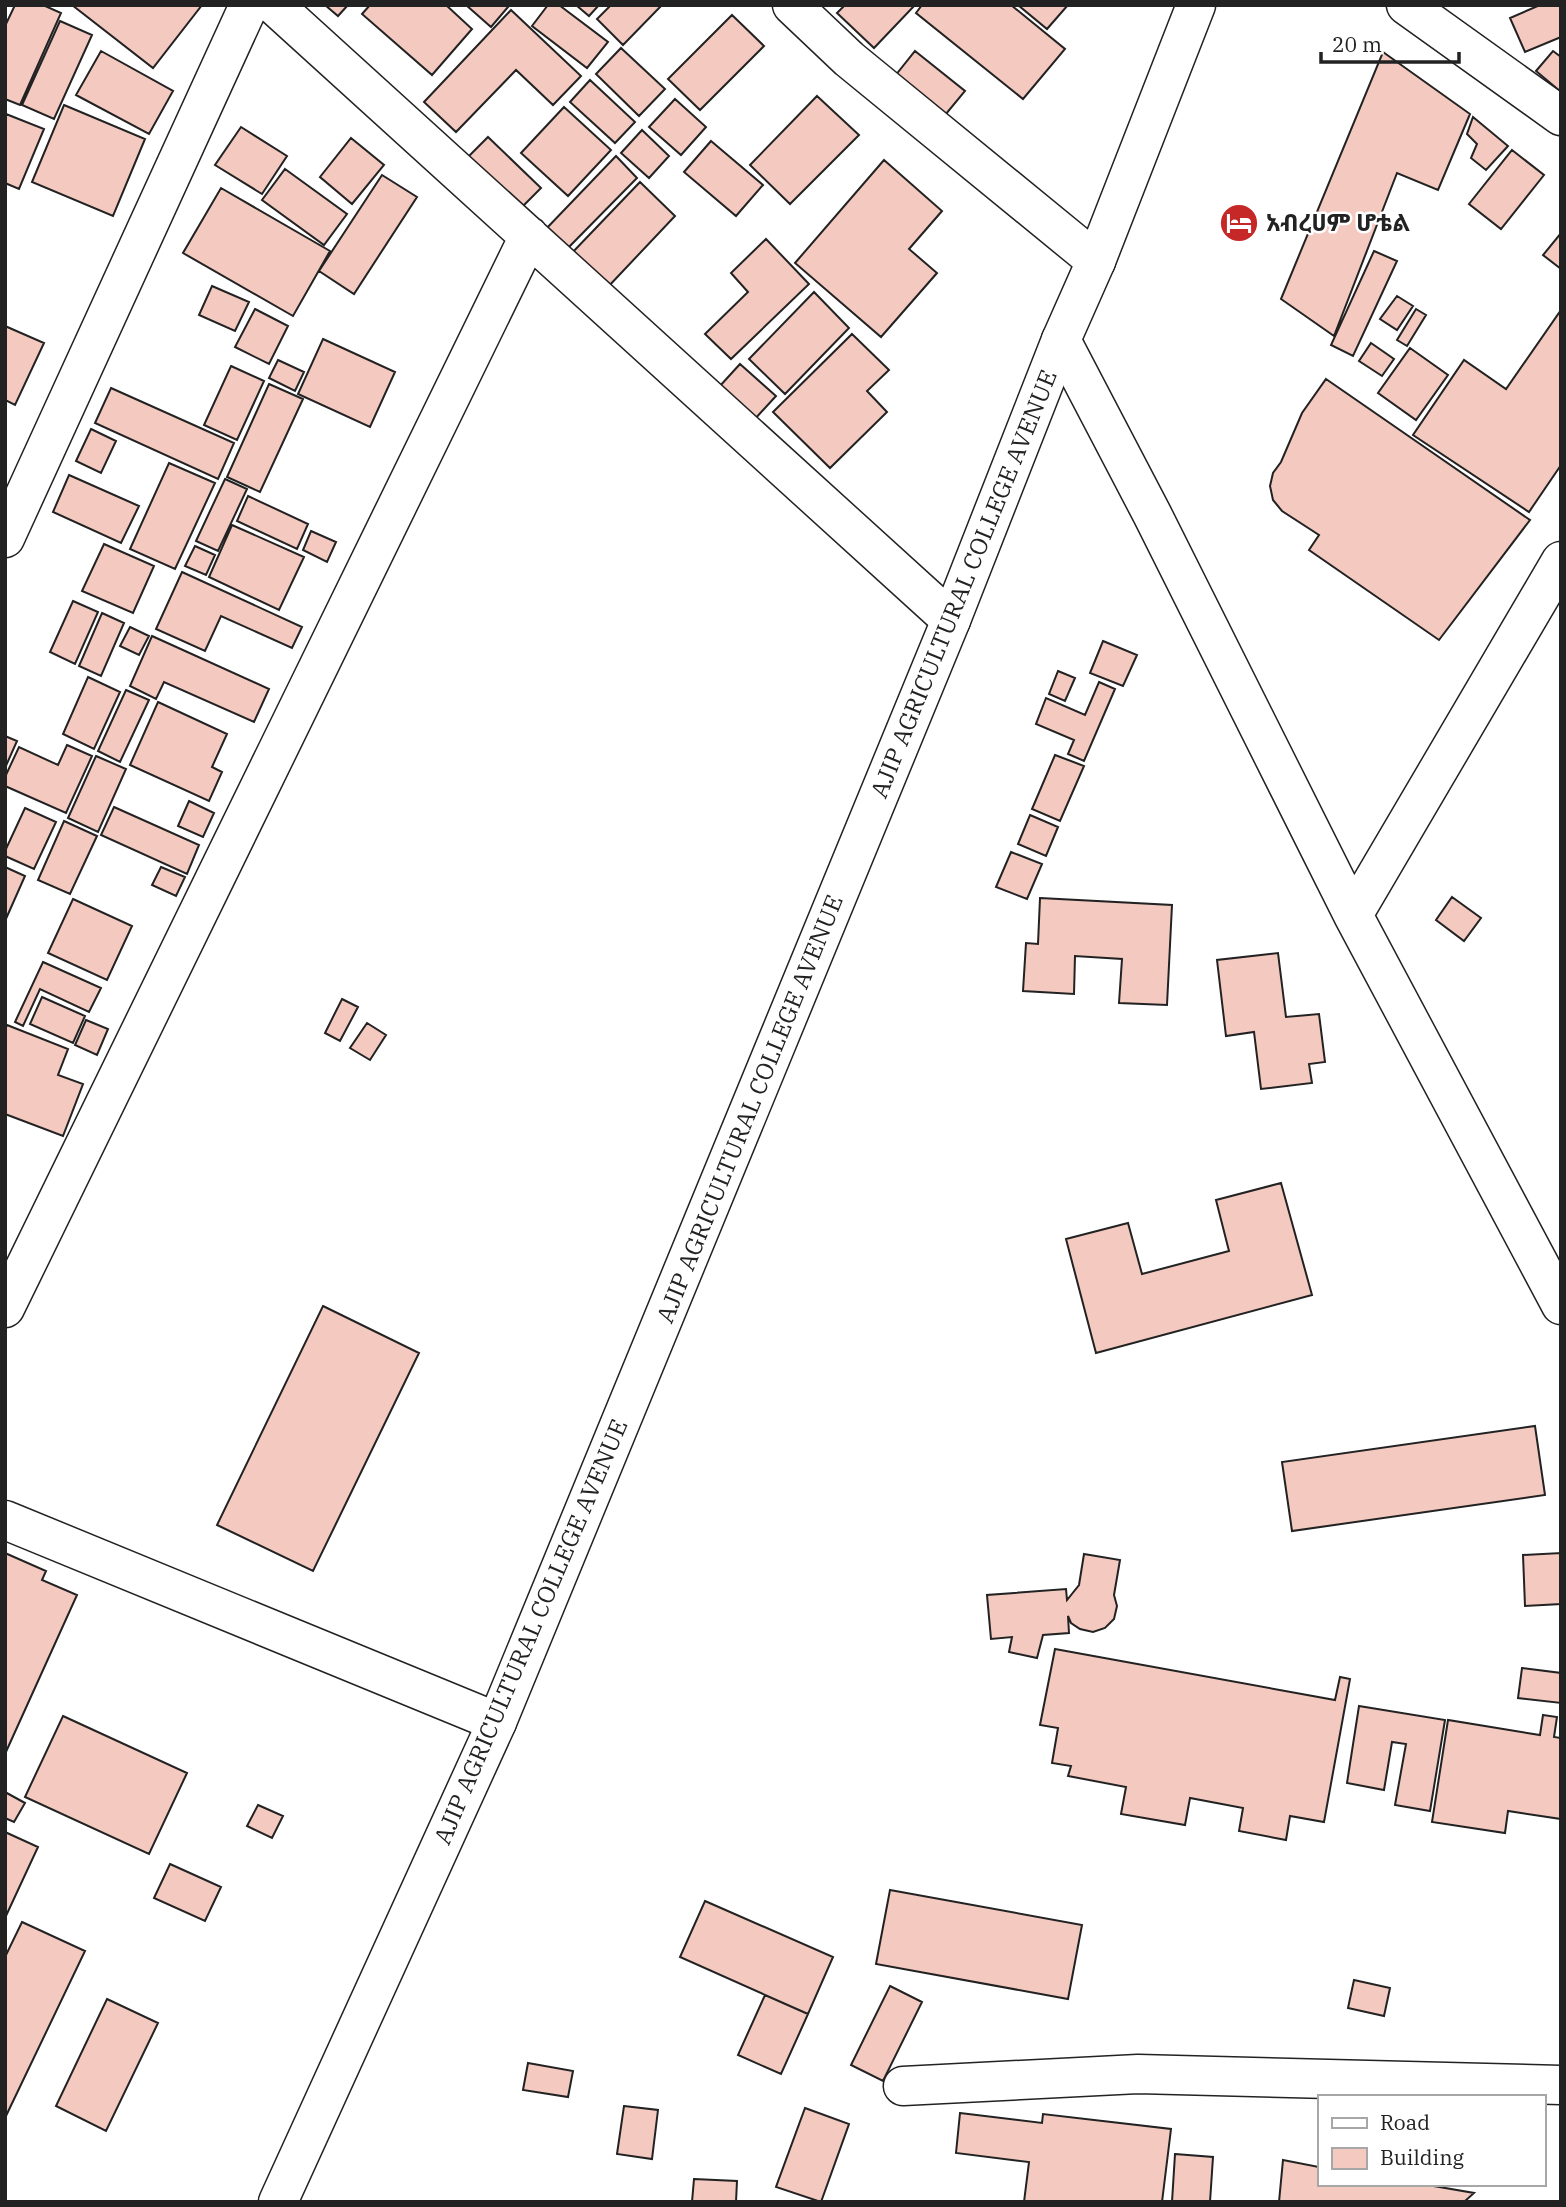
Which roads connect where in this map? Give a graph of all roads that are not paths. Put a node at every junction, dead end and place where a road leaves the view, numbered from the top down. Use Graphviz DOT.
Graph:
graph roads {
  1 [pos="249,5"];
  2 [pos="274,5"];
  3 [pos="792,5"];
  4 [pos="1196,5"];
  5 [pos="1406,5"];
  6 [pos="1561,116"];
  7 [pos="529,236"];
  8 [pos="1096,261"];
  9 [pos="1062,340"];
  10 [pos="5,538"];
  11 [pos="1561,561"];
  12 [pos="951,620"];
  13 [pos="1353,915"];
  14 [pos="1561,1305"];
  15 [pos="5,1308"];
  16 [pos="5,1520"];
  17 [pos="497,1722"];
  18 [pos="1561,2085"];
  19 [pos="903,2086"];
  20 [pos="278,2202"];
  1 -- 10 [label="street"];
  2 -- 7 [label="street"];
  3 -- 8 [label="street"];
  4 -- 8 [label="street, AJIP AGRICULTURAL COLLEGE AVENUE"];
  5 -- 6 [label="street"];
  7 -- 12 [label="street"];
  7 -- 15 [label="street"];
  8 -- 9 [label="street, AJIP AGRICULTURAL COLLEGE AVENUE"];
  9 -- 12 [label="street, AJIP AGRICULTURAL COLLEGE AVENUE"];
  9 -- 13 [label="street"];
  11 -- 13 [label="street"];
  12 -- 17 [label="street, AJIP AGRICULTURAL COLLEGE AVENUE"];
  13 -- 14 [label="street"];
  16 -- 17 [label="street"];
  17 -- 20 [label="street, AJIP AGRICULTURAL COLLEGE AVENUE"];
  18 -- 19 [label="street"];
}
